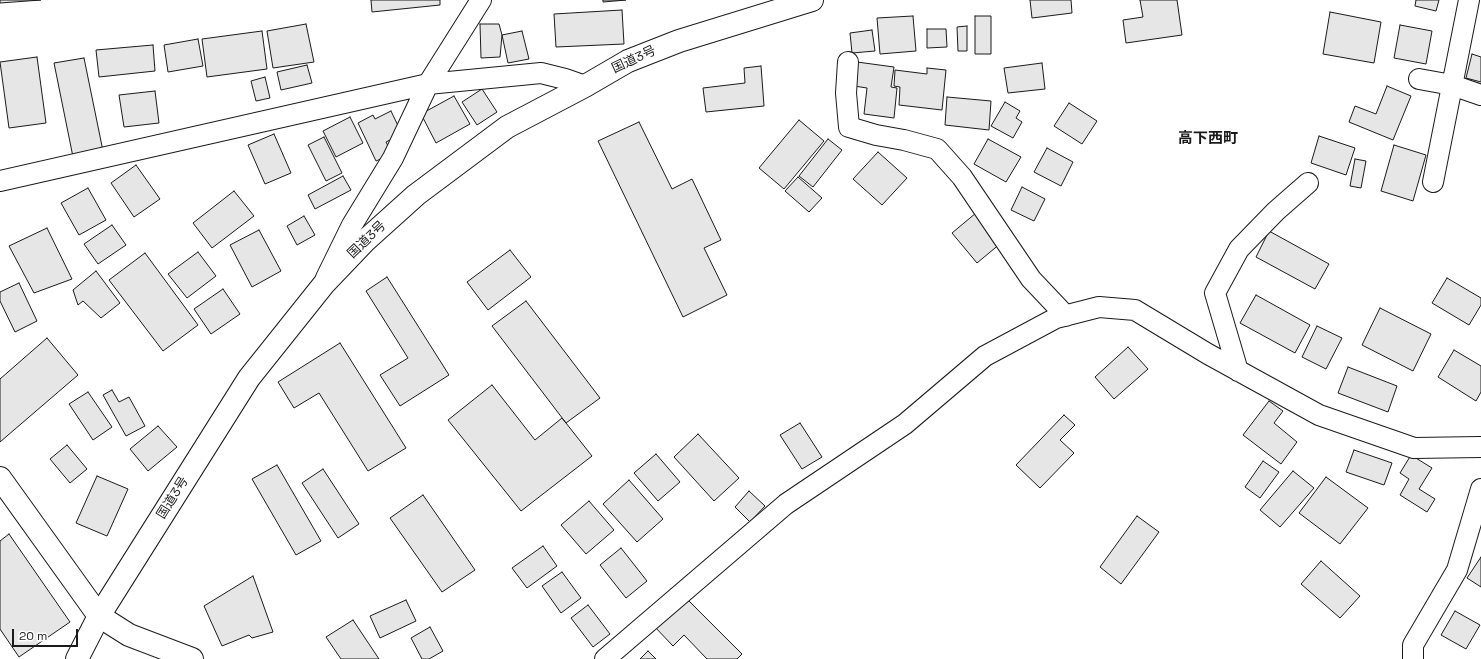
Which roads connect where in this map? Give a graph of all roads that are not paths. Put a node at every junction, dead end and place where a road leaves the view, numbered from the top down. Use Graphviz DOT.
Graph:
graph roads {
  1 [pos="481,0"];
  2 [pos="812,0"];
  3 [pos="1469,0"];
  4 [pos="848,62"];
  5 [pos="1419,78"];
  6 [pos="428,84"];
  7 [pos="1452,85"];
  8 [pos="585,86"];
  9 [pos="1481,94"];
  10 [pos="0,181"];
  11 [pos="1432,182"];
  12 [pos="1308,183"];
  13 [pos="324,284"];
  14 [pos="1066,316"];
  15 [pos="1238,371"];
  16 [pos="1481,447"];
  17 [pos="0,478"];
  18 [pos="1481,488"];
  19 [pos="99,616"];
  20 [pos="76,659"];
  21 [pos="192,659"];
  22 [pos="605,659"];
  23 [pos="1413,659"];
  1 -- 6 [label="street"];
  2 -- 8 [label="main road, 国道3号"];
  3 -- 7 [label="street"];
  4 -- 14 [label="street"];
  5 -- 7 [label="street"];
  6 -- 8 [label="street"];
  6 -- 10 [label="street"];
  6 -- 13 [label="street"];
  7 -- 9 [label="street"];
  7 -- 11 [label="street"];
  8 -- 13 [label="main road, 国道3号"];
  12 -- 15 [label="street"];
  13 -- 19 [label="main road, 国道3号"];
  14 -- 15 [label="street"];
  14 -- 22 [label="street"];
  15 -- 16 [label="street"];
  17 -- 19 [label="main road"];
  18 -- 23 [label="street"];
  19 -- 20 [label="main road, 国道3号"];
  19 -- 21 [label="main road"];
}
